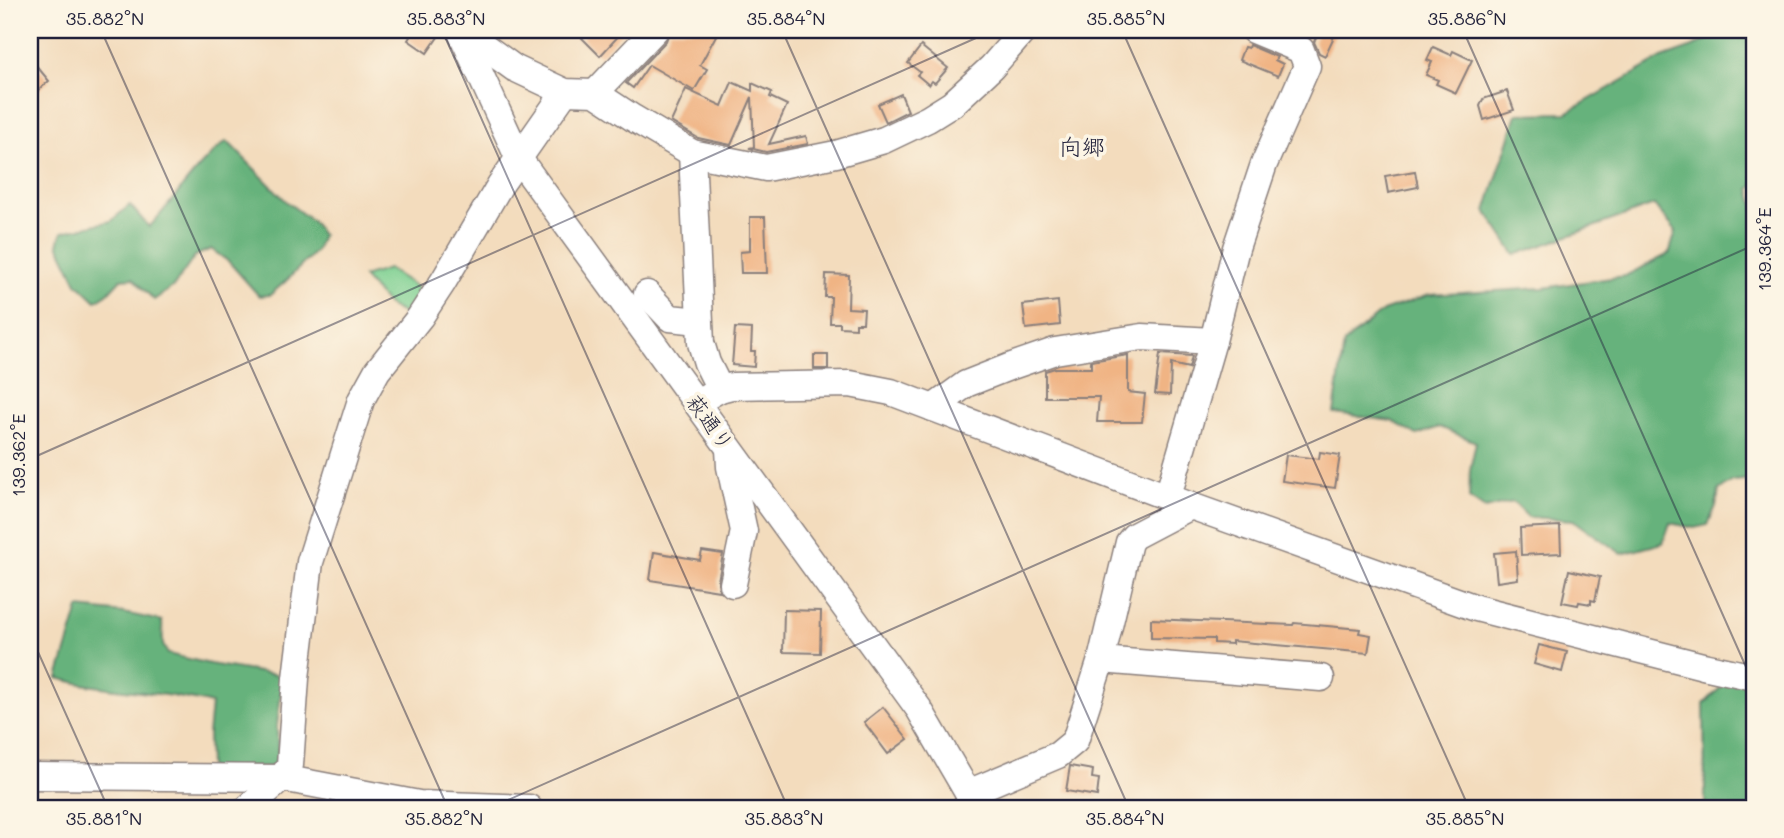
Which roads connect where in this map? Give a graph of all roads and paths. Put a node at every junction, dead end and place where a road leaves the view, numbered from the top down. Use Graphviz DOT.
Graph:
graph roads {
  1 [pos="461,30"];
  2 [pos="655,30"];
  3 [pos="1024,30"];
  4 [pos="1270,33"];
  5 [pos="565,92"];
  6 [pos="595,93"];
  7 [pos="692,153"];
  8 [pos="519,159"];
  9 [pos="648,294"];
  10 [pos="699,321"];
  11 [pos="1213,341"];
  12 [pos="720,389"];
  13 [pos="697,402"];
  14 [pos="933,408"];
  15 [pos="729,448"];
  16 [pos="1179,501"];
  17 [pos="733,584"];
  18 [pos="1101,660"];
  19 [pos="1754,677"];
  20 [pos="1321,678"];
  21 [pos="30,776"];
  22 [pos="282,778"];
  23 [pos="971,801"];
  24 [pos="248,808"];
  25 [pos="529,808"];
  1 -- 5 [label="street"];
  1 -- 8 [label="street, 萩通り"];
  2 -- 6 [label="street"];
  3 -- 7 [label="street"];
  4 -- 11 [label="street"];
  5 -- 6 [label="street"];
  5 -- 8 [label="street"];
  6 -- 7 [label="street"];
  7 -- 10 [label="street"];
  8 -- 13 [label="street, 萩通り"];
  8 -- 22 [label="street"];
  9 -- 10 [label="street"];
  10 -- 12 [label="street"];
  11 -- 14 [label="street"];
  11 -- 16 [label="street"];
  12 -- 13 [label="street"];
  12 -- 14 [label="street"];
  13 -- 15 [label="street, 萩通り"];
  14 -- 16 [label="street"];
  15 -- 17 [label="street"];
  15 -- 23 [label="street, 萩通り"];
  16 -- 18 [label="street"];
  16 -- 19 [label="street"];
  18 -- 20 [label="street"];
  18 -- 23 [label="street"];
  21 -- 22 [label="street"];
  22 -- 24 [label="street"];
  22 -- 25 [label="street"];
}
